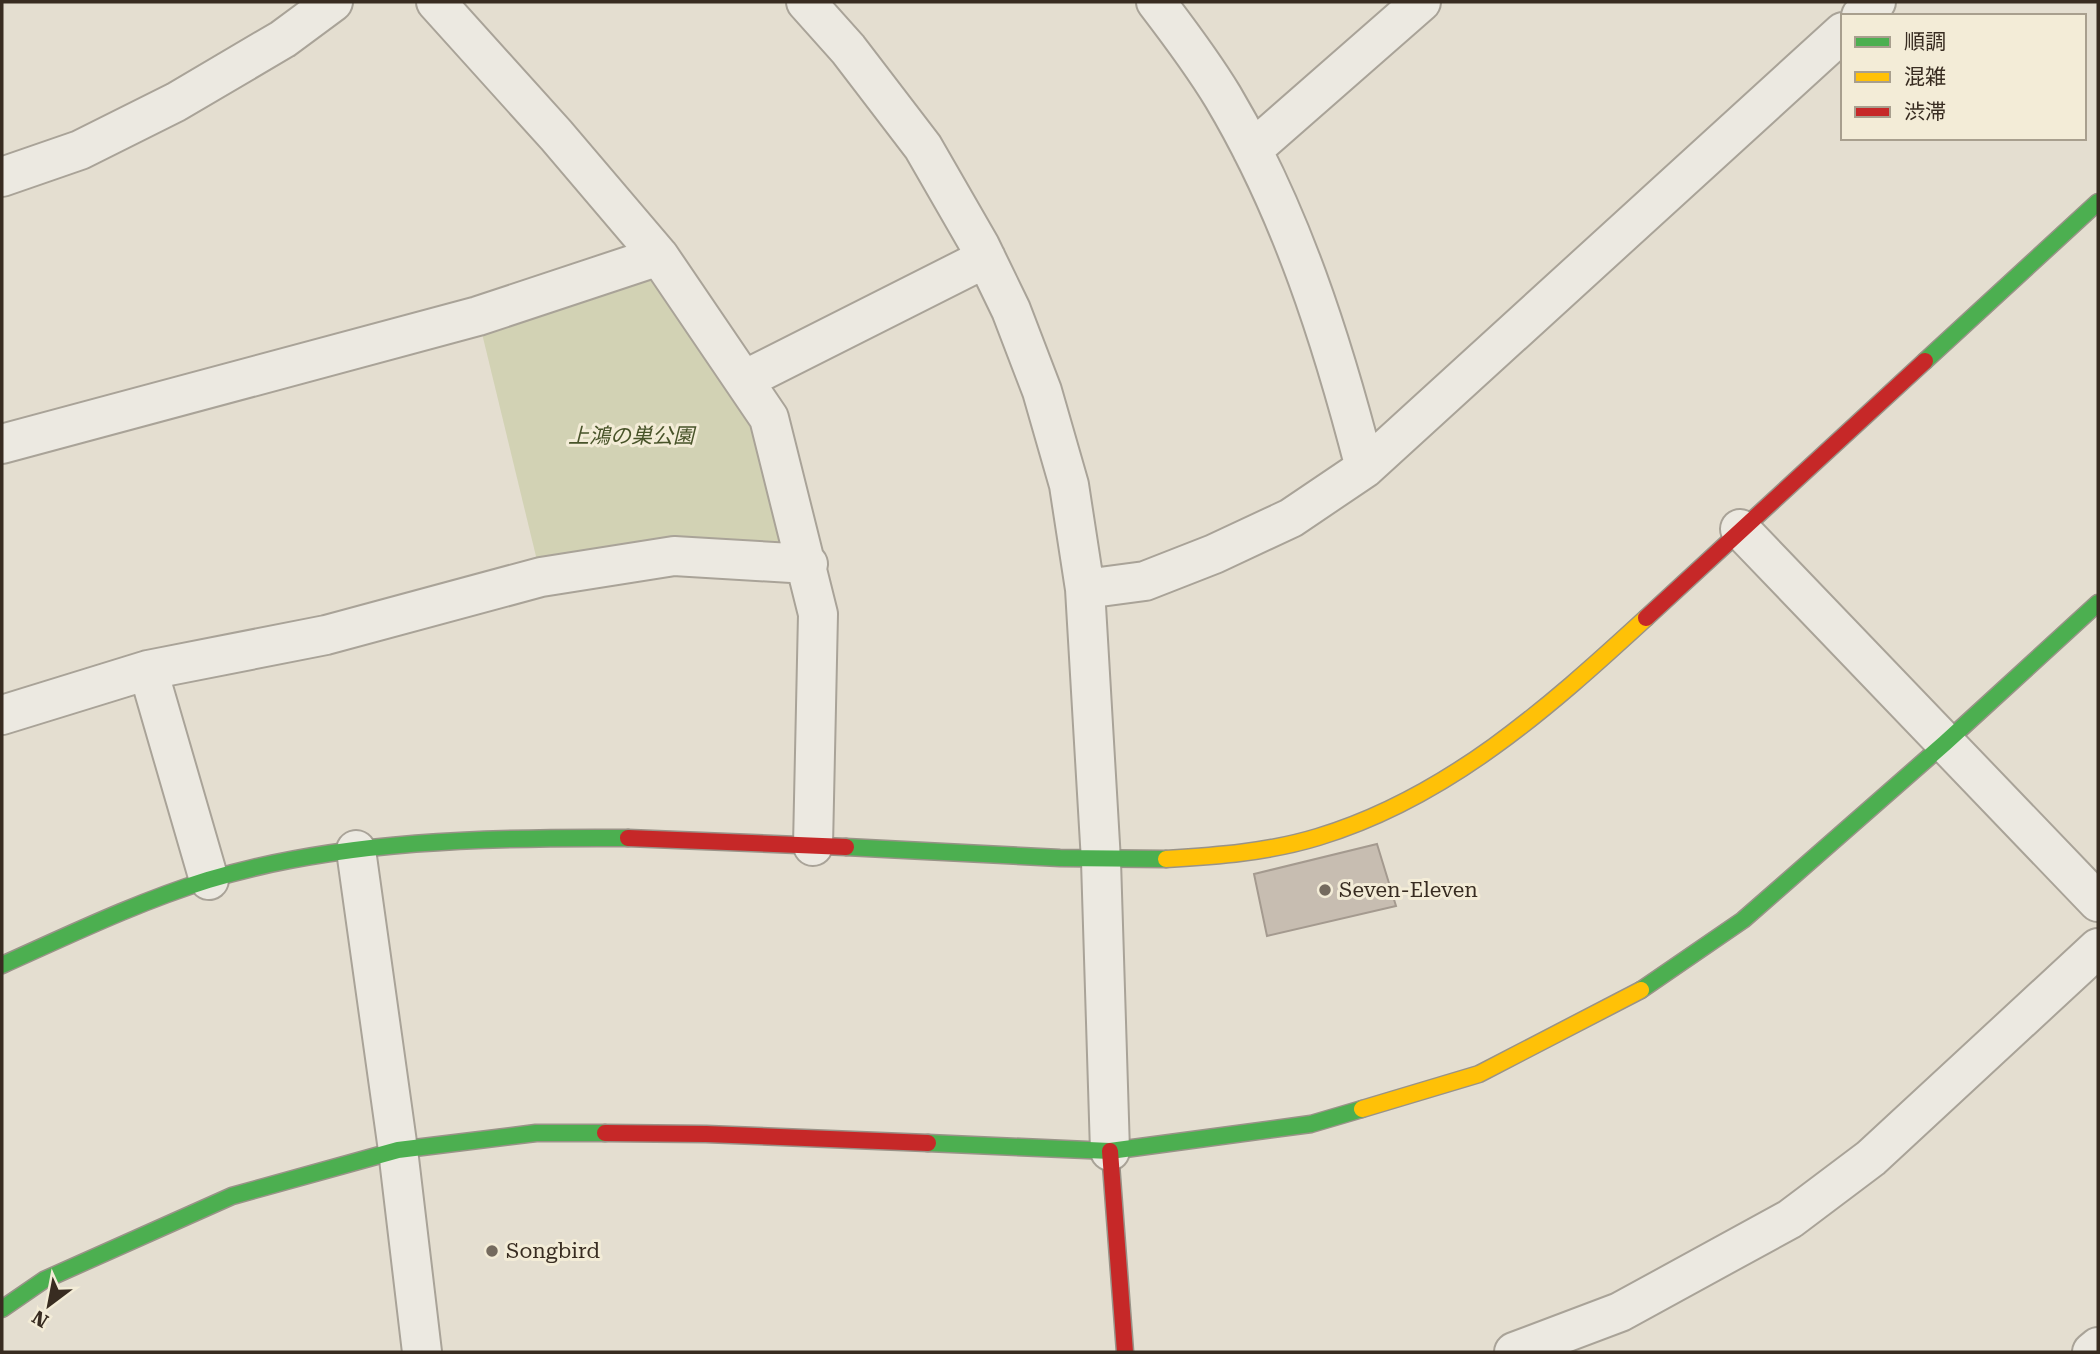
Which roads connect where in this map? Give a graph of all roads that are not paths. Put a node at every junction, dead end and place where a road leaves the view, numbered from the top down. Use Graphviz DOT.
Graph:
graph roads {
  1 [pos="333,2"];
  2 [pos="436,2"];
  3 [pos="806,2"];
  4 [pos="1156,2"];
  5 [pos="1421,2"];
  6 [pos="1876,2"];
  7 [pos="1863,14"];
  8 [pos="1841,34"];
  9 [pos="1252,150"];
  10 [pos="2,177"];
  11 [pos="2098,202"];
  12 [pos="659,256"];
  13 [pos="986,258"];
  14 [pos="744,380"];
  15 [pos="2,444"];
  16 [pos="1365,468"];
  17 [pos="1740,529"];
  18 [pos="808,564"];
  19 [pos="1085,589"];
  20 [pos="2098,603"];
  21 [pos="148,670"];
  22 [pos="2,715"];
  23 [pos="1945,743"];
  24 [pos="813,846"];
  25 [pos="356,850"];
  26 [pos="1101,861"];
  27 [pos="209,880"];
  28 [pos="2098,902"];
  29 [pos="2098,948"];
  30 [pos="2,965"];
  31 [pos="398,1150"];
  32 [pos="1110,1151"];
  33 [pos="2,1309"];
  34 [pos="2098,1347"];
  35 [pos="422,1352"];
  36 [pos="1125,1352"];
  37 [pos="1514,1352"];
  38 [pos="2092,1352"];
  1 -- 10 [label="street"];
  2 -- 12 [label="street"];
  3 -- 13 [label="street"];
  4 -- 9 [label="street"];
  5 -- 9 [label="street"];
  6 -- 7 [label="street"];
  8 -- 16 [label="street"];
  9 -- 16 [label="street"];
  11 -- 17 [label="street"];
  12 -- 14 [label="street"];
  12 -- 15 [label="street"];
  13 -- 14 [label="street"];
  13 -- 19 [label="street"];
  14 -- 18 [label="street"];
  16 -- 19 [label="street"];
  17 -- 23 [label="street"];
  17 -- 26 [label="street"];
  18 -- 21 [label="street"];
  18 -- 24 [label="street"];
  19 -- 26 [label="street"];
  20 -- 23 [label="street"];
  21 -- 22 [label="street"];
  21 -- 27 [label="street"];
  23 -- 28 [label="street"];
  23 -- 32 [label="street"];
  24 -- 25 [label="street"];
  24 -- 26 [label="street"];
  25 -- 27 [label="street"];
  25 -- 31 [label="street"];
  26 -- 32 [label="street"];
  27 -- 30 [label="street"];
  29 -- 37 [label="street"];
  31 -- 32 [label="street"];
  31 -- 33 [label="street"];
  31 -- 35 [label="street"];
  32 -- 36 [label="street"];
  34 -- 38 [label="street"];
}
